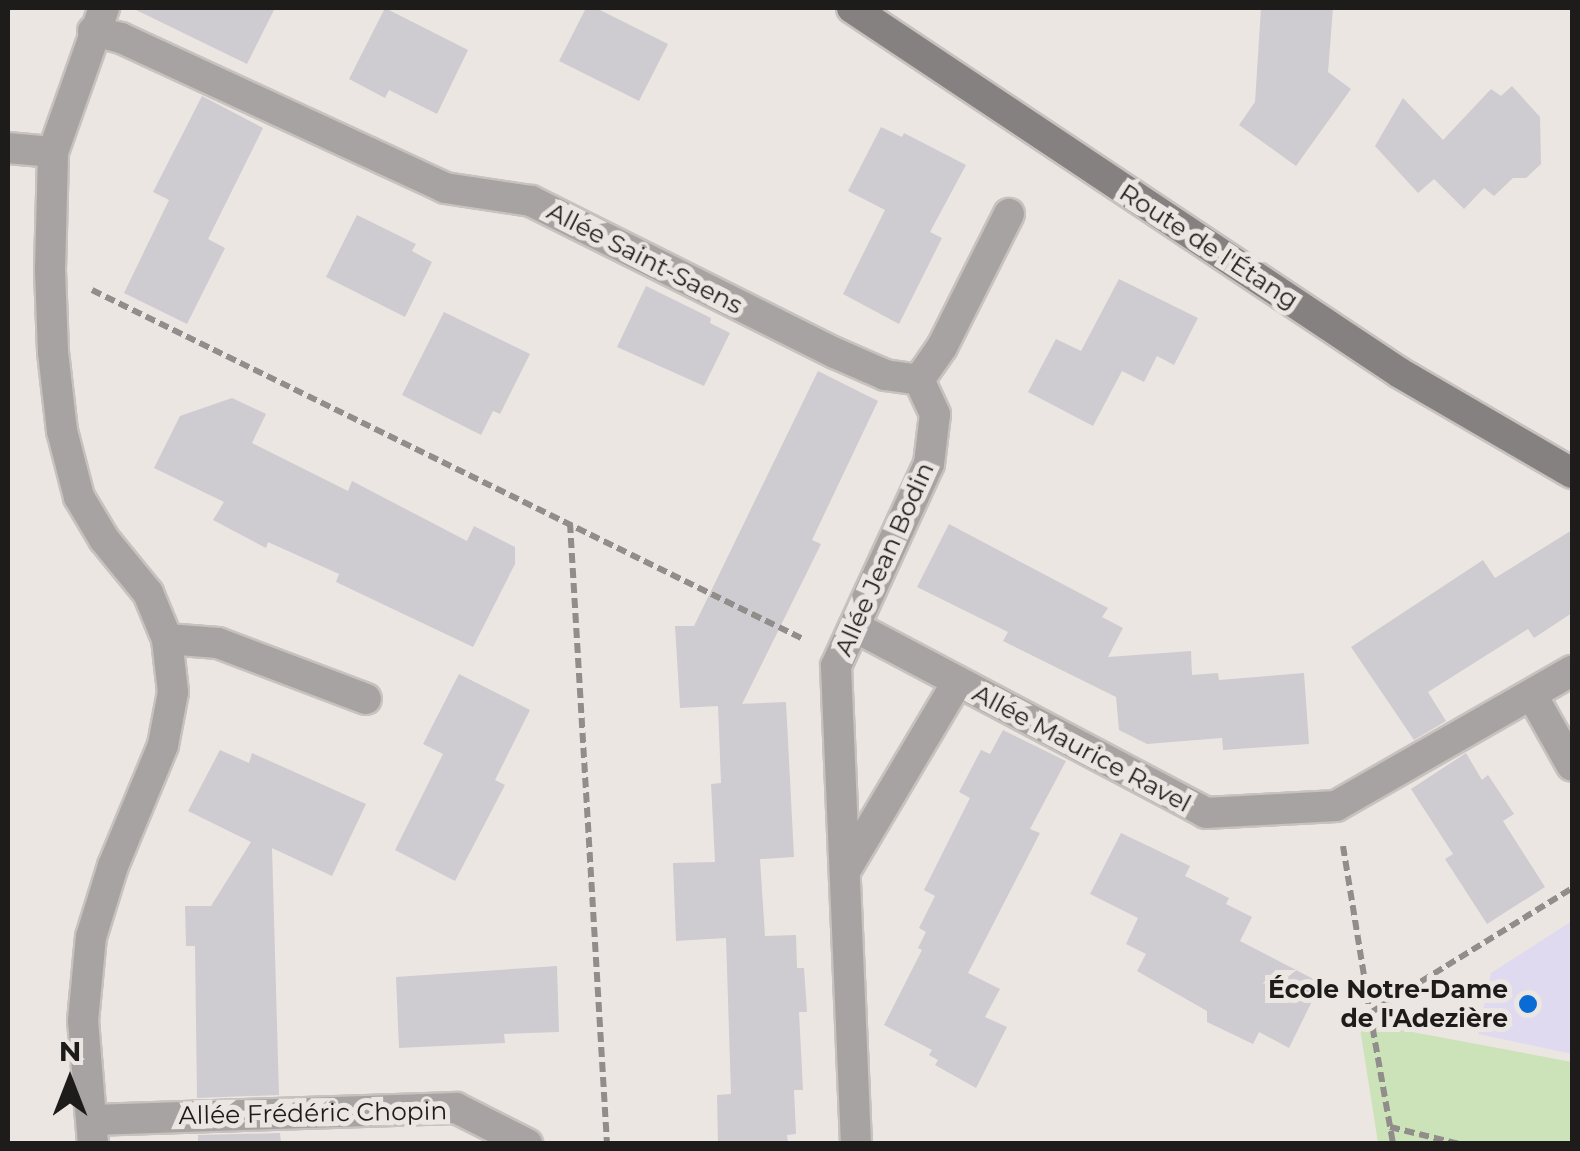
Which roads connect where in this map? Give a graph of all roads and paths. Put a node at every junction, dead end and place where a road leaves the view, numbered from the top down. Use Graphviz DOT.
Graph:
graph roads {
  1 [pos="852,8"];
  2 [pos="99,19"];
  3 [pos="8,148"];
  4 [pos="54,152"];
  5 [pos="1009,214"];
  6 [pos="50,270"];
  7 [pos="919,380"];
  8 [pos="1572,473"];
  9 [pos="570,522"];
  10 [pos="858,628"];
  11 [pos="167,639"];
  12 [pos="841,657"];
  13 [pos="1572,670"];
  14 [pos="957,682"];
  15 [pos="1532,695"];
  16 [pos="366,699"];
  17 [pos="1572,766"];
  18 [pos="1336,806"];
  19 [pos="844,871"];
  20 [pos="1572,888"];
  21 [pos="1370,1014"];
  22 [pos="1390,1127"];
  23 [pos="92,1132"];
  24 [pos="527,1144"];
  25 [pos="607,1144"];
  26 [pos="856,1144"];
  27 [pos="1392,1144"];
  28 [pos="1459,1144"];
  1 -- 8 [label="street, Route de l'Étang"];
  2 -- 4 [label="street"];
  2 -- 7 [label="street, Allée Saint-Saens"];
  3 -- 4 [label="street"];
  4 -- 6 [label="street"];
  5 -- 7 [label="street"];
  6 -- 9 [label="path"];
  6 -- 11 [label="street"];
  7 -- 10 [label="street, Allée Jean Bodin"];
  9 -- 12 [label="path"];
  9 -- 25 [label="path"];
  10 -- 12 [label="street, Allée Jean Bodin"];
  10 -- 14 [label="street, Allée Maurice Ravel"];
  11 -- 16 [label="street"];
  11 -- 23 [label="street"];
  12 -- 19 [label="street, Allée Jean Bodin"];
  13 -- 15 [label="street, Allée Maurice Ravel"];
  14 -- 18 [label="street, Allée Maurice Ravel"];
  14 -- 19 [label="street"];
  15 -- 17 [label="street"];
  15 -- 18 [label="street, Allée Maurice Ravel"];
  18 -- 21 [label="path"];
  19 -- 26 [label="street, Allée Jean Bodin"];
  20 -- 21 [label="path"];
  21 -- 22 [label="path"];
  22 -- 27 [label="path"];
  22 -- 28 [label="path"];
  23 -- 24 [label="street, Allée Frédéric Chopin"];
}
